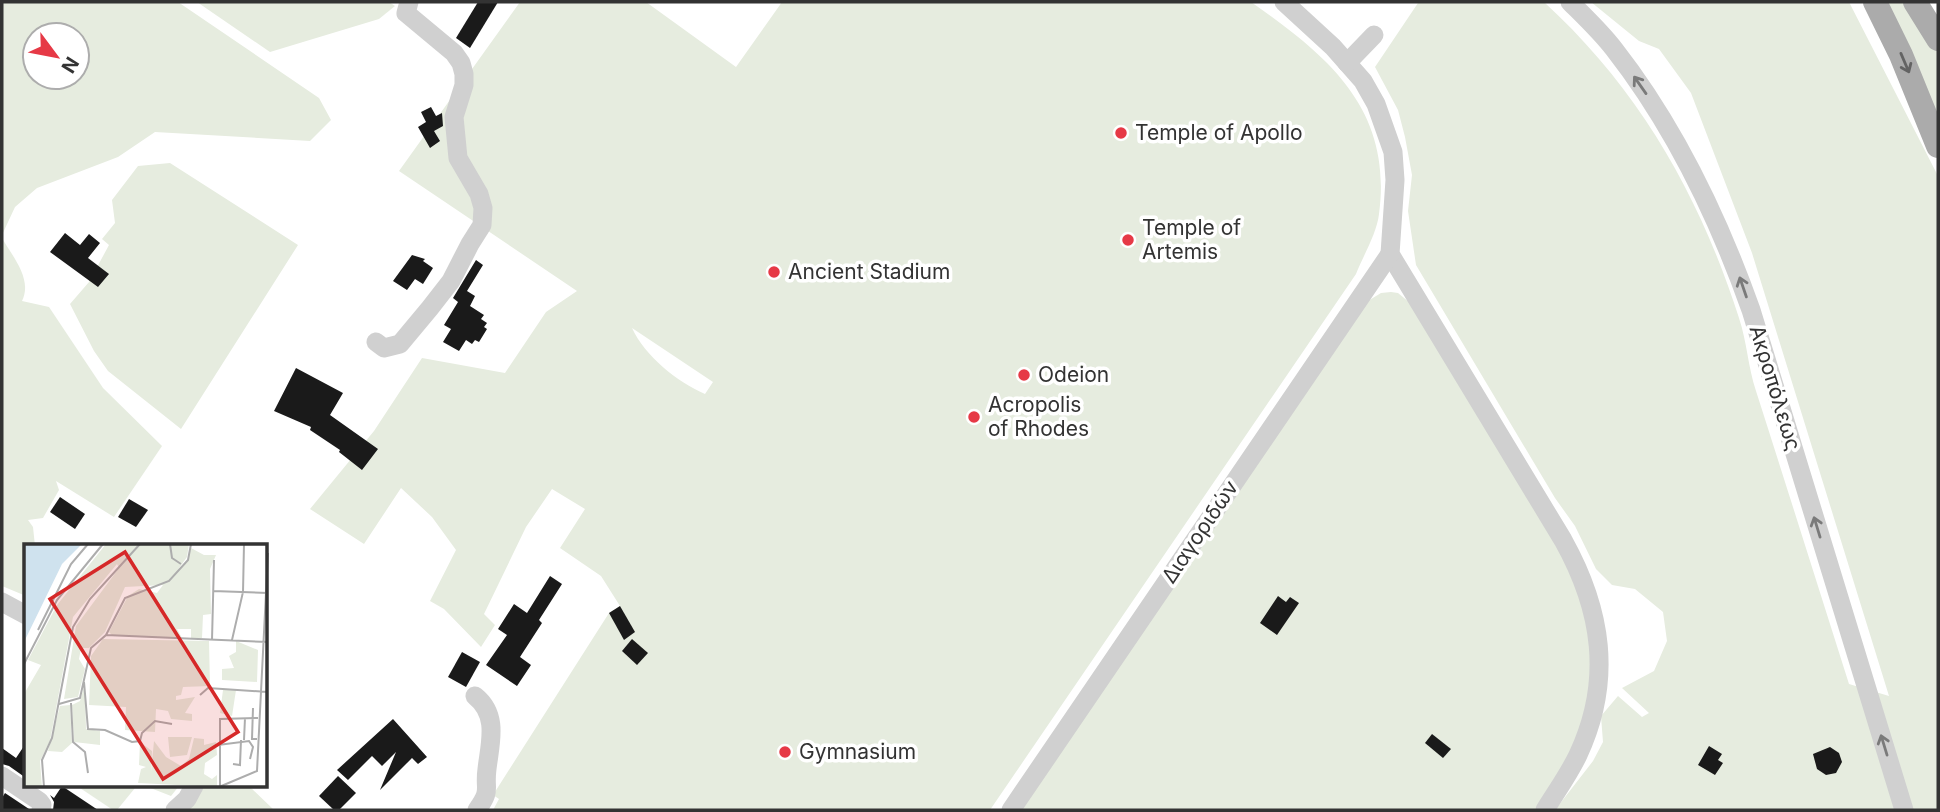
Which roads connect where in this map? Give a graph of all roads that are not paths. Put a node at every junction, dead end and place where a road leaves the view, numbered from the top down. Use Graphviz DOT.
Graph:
graph roads {
  1 [pos="409,2"];
  2 [pos="1284,2"];
  3 [pos="1570,2"];
  4 [pos="1875,2"];
  5 [pos="1915,2"];
  6 [pos="1374,35"];
  7 [pos="1938,39"];
  8 [pos="1347,63"];
  9 [pos="1938,146"];
  10 [pos="1390,254"];
  11 [pos="376,342"];
  12 [pos="2,602"];
  13 [pos="24,614"];
  14 [pos="475,696"];
  15 [pos="2,776"];
  16 [pos="193,788"];
  17 [pos="483,803"];
  18 [pos="41,810"];
  19 [pos="176,810"];
  20 [pos="1011,810"];
  21 [pos="1545,810"];
  22 [pos="1904,810"];
  1 -- 11 [label="street"];
  2 -- 8 [label="street"];
  22 -- 3 [label="street, Ακροπόλεως, one-way"];
  4 -- 9 [label="main road, one-way"];
  5 -- 7 [label="main road"];
  6 -- 8 [label="street"];
  8 -- 10 [label="street"];
  10 -- 20 [label="street, Διαγοριδών"];
  10 -- 21 [label="street"];
  12 -- 13 [label="street"];
  14 -- 17 [label="street"];
  15 -- 18 [label="street"];
  16 -- 19 [label="street"];
}
